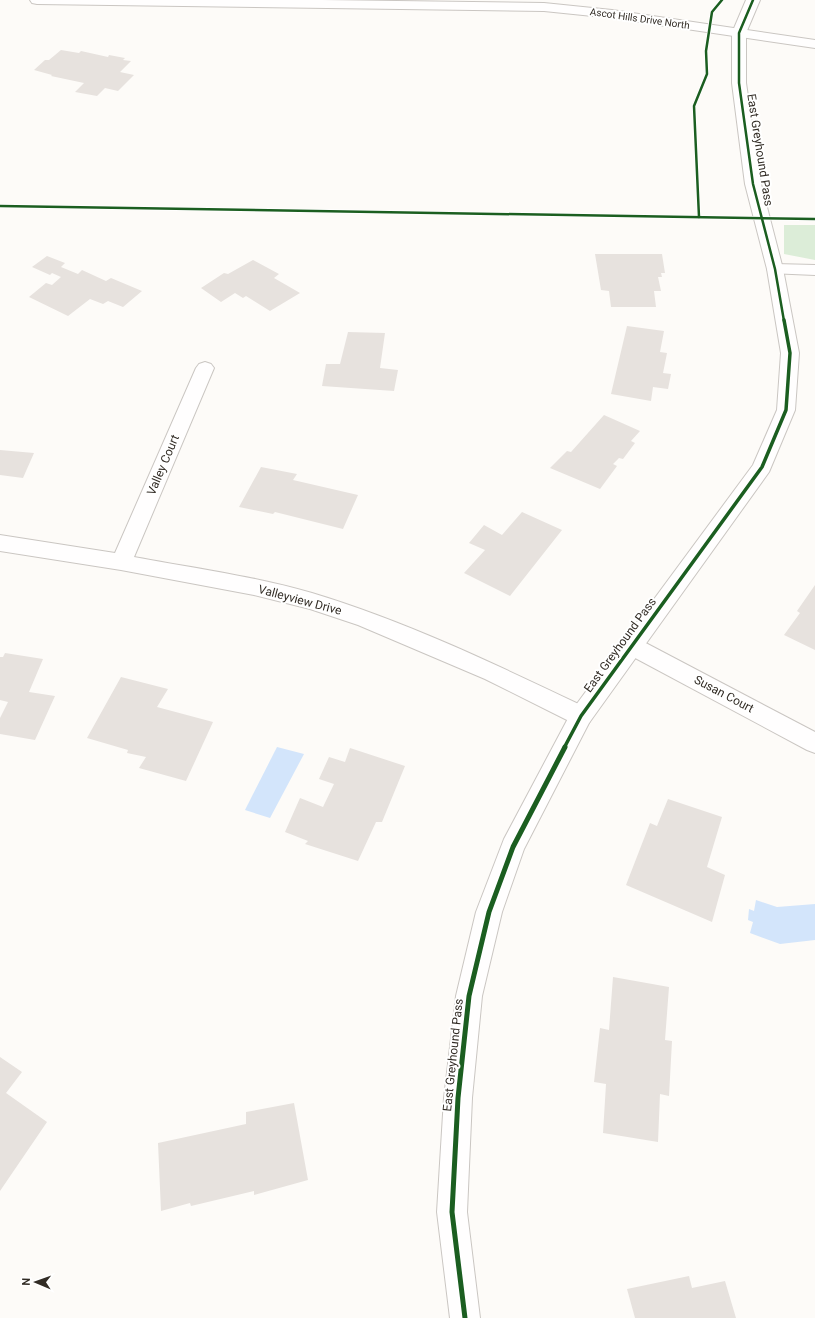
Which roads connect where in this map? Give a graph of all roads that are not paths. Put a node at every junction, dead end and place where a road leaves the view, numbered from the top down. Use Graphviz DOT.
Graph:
graph roads {
  1 [pos="37,0"];
  2 [pos="753,0"];
  3 [pos="739,32"];
  4 [pos="815,44"];
  5 [pos="775,269"];
  6 [pos="815,270"];
  7 [pos="205,368"];
  8 [pos="0,543"];
  9 [pos="121,562"];
  10 [pos="632,646"];
  11 [pos="581,716"];
  12 [pos="815,743"];
  13 [pos="465,1318"];
  1 -- 3 [label="street, Ascot Hills Drive North"];
  2 -- 3 [label="street, East Greyhound Pass"];
  3 -- 4 [label="street, Ascot Hills Drive North"];
  3 -- 5 [label="street, East Greyhound Pass"];
  5 -- 6 [label="street"];
  5 -- 10 [label="street, East Greyhound Pass"];
  7 -- 9 [label="street, Valley Court"];
  8 -- 9 [label="street, Valleyview Drive"];
  9 -- 11 [label="street, Valleyview Drive"];
  10 -- 11 [label="street, East Greyhound Pass"];
  10 -- 12 [label="street, Susan Court"];
  11 -- 13 [label="street, East Greyhound Pass"];
}
